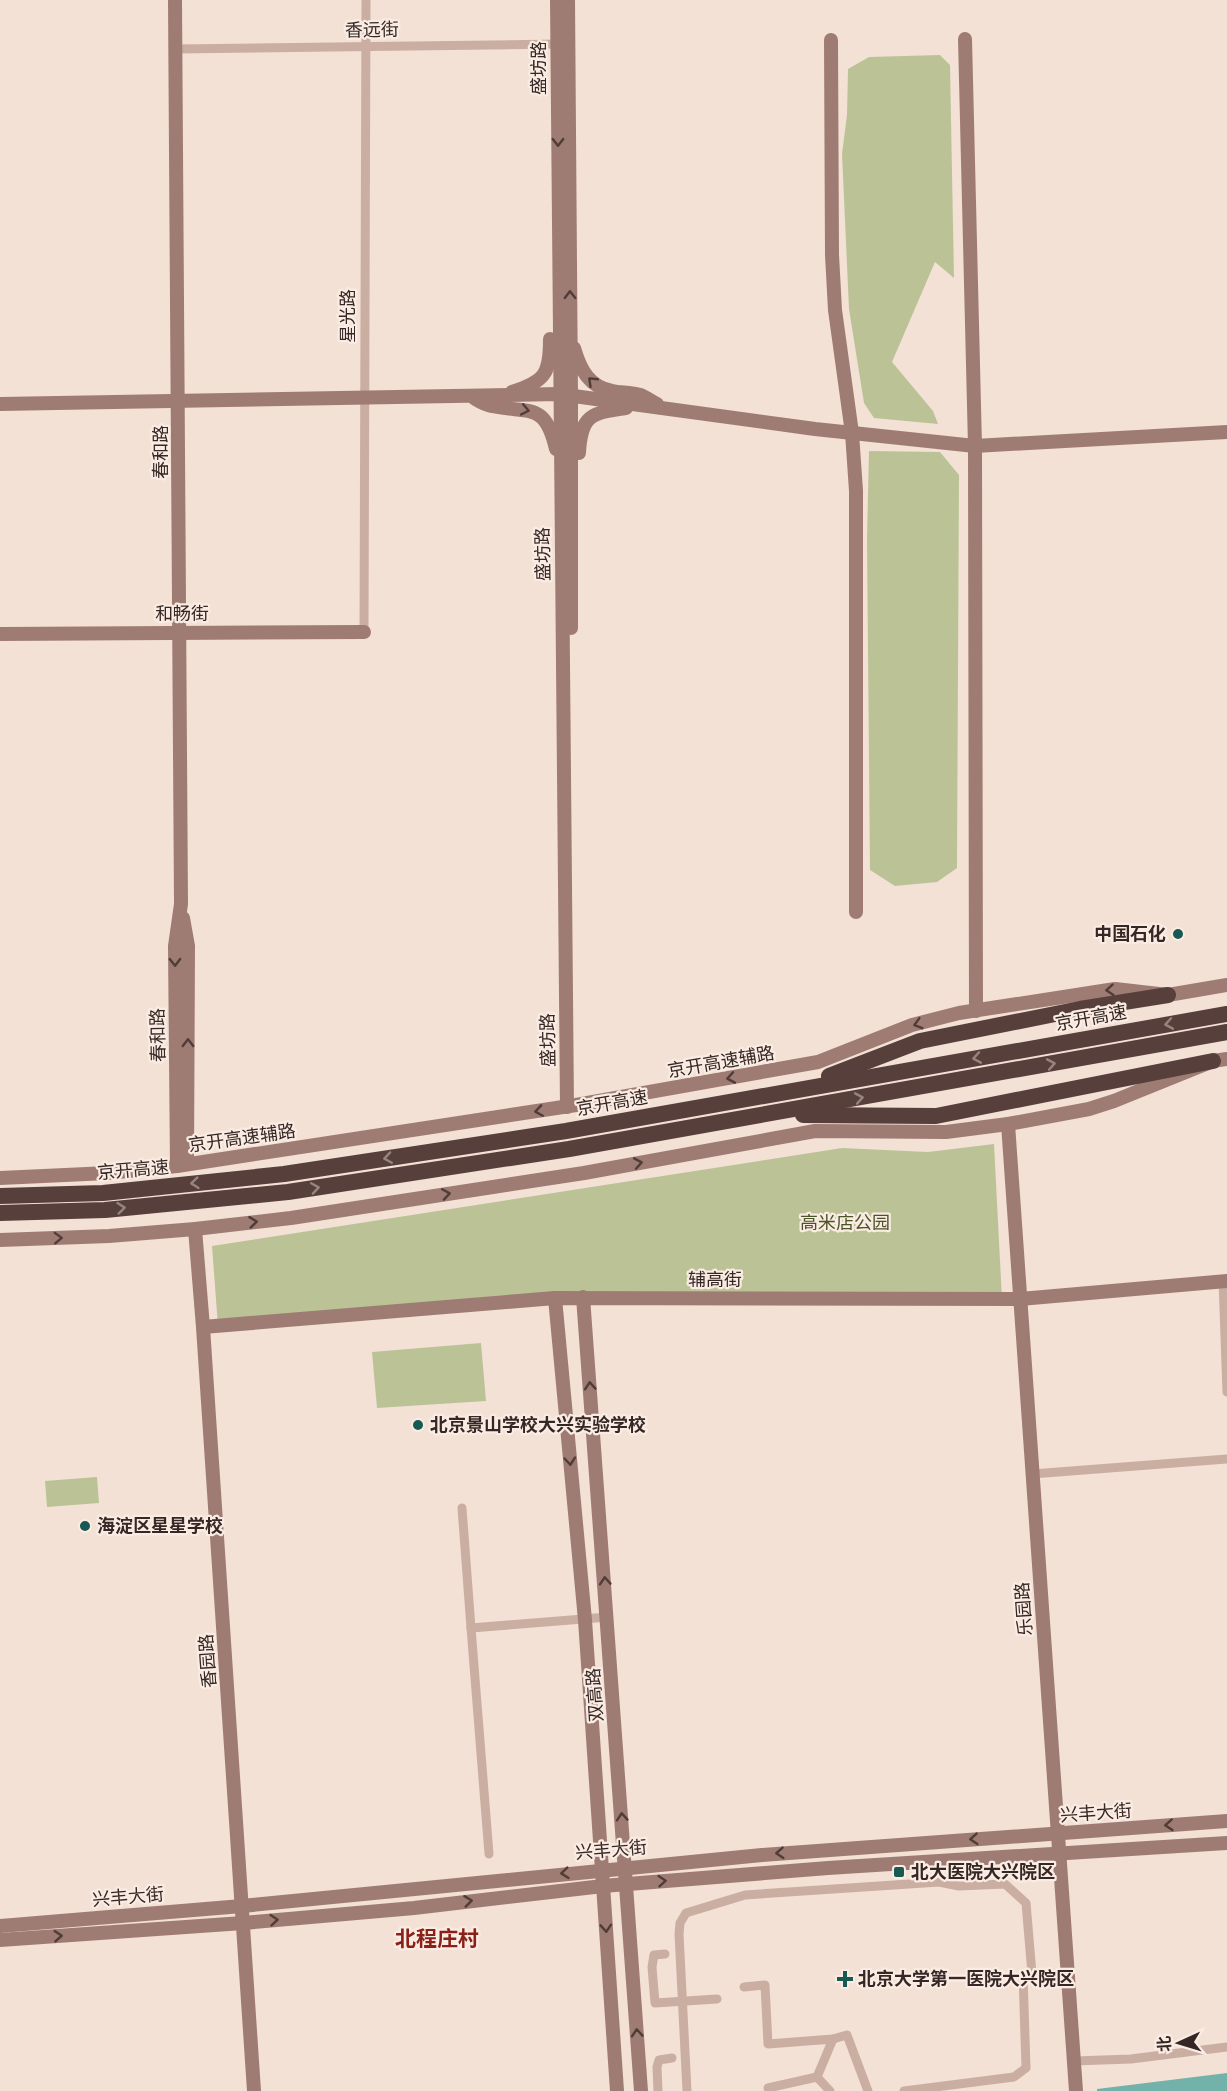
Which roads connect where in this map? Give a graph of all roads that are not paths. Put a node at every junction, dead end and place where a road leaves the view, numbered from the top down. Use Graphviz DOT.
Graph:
graph roads {
  1 [pos="175,0"];
  2 [pos="366,0"];
  3 [pos="556,0"];
  4 [pos="568,0"];
  5 [pos="965,39"];
  6 [pos="831,40"];
  7 [pos="562,44"];
  8 [pos="366,46"];
  9 [pos="176,49"];
  10 [pos="559,306"];
  11 [pos="571,332"];
  12 [pos="565,395"];
  13 [pos="469,396"];
  14 [pos="496,396"];
  15 [pos="365,399"];
  16 [pos="178,402"];
  17 [pos="0,404"];
  18 [pos="643,406"];
  19 [pos="664,408"];
  20 [pos="1227,432"];
  21 [pos="852,433"];
  22 [pos="975,446"];
  23 [pos="560,466"];
  24 [pos="571,496"];
  25 [pos="180,632"];
  26 [pos="364,632"];
  27 [pos="0,634"];
  28 [pos="856,912"];
  29 [pos="1227,985"];
  30 [pos="1168,995"];
  31 [pos="976,1011"];
  32 [pos="1227,1014"];
  33 [pos="1227,1032"];
  34 [pos="1220,1060"];
  35 [pos="757,1098"];
  36 [pos="571,1106"];
  37 [pos="760,1115"];
  38 [pos="1008,1124"];
  39 [pos="182,1165"];
  40 [pos="0,1178"];
  41 [pos="0,1196"];
  42 [pos="0,1213"];
  43 [pos="195,1229"];
  44 [pos="0,1240"];
  45 [pos="1225,1281"];
  46 [pos="555,1298"];
  47 [pos="583,1298"];
  48 [pos="1020,1299"];
  49 [pos="203,1327"];
  50 [pos="1227,1392"];
  51 [pos="1227,1459"];
  52 [pos="1032,1474"];
  53 [pos="462,1508"];
  54 [pos="608,1617"];
  55 [pos="585,1620"];
  56 [pos="471,1628"];
  57 [pos="614,1700"];
  58 [pos="590,1702"];
  59 [pos="1227,1821"];
  60 [pos="1058,1834"];
  61 [pos="1227,1843"];
  62 [pos="1059,1853"];
  63 [pos="489,1854"];
  64 [pos="626,1867"];
  65 [pos="602,1869"];
  66 [pos="627,1884"];
  67 [pos="603,1886"];
  68 [pos="412,1889"];
  69 [pos="242,1906"];
  70 [pos="414,1908"];
  71 [pos="243,1923"];
  72 [pos="0,1926"];
  73 [pos="0,1940"];
  74 [pos="665,1953"];
  75 [pos="744,1987"];
  76 [pos="717,1999"];
  77 [pos="682,2001"];
  78 [pos="832,2039"];
  79 [pos="1227,2047"];
  80 [pos="672,2058"];
  81 [pos="1074,2067"];
  82 [pos="817,2077"];
  83 [pos="768,2088"];
  84 [pos="255,2091"];
  85 [pos="617,2091"];
  86 [pos="641,2091"];
  87 [pos="658,2091"];
  88 [pos="687,2091"];
  89 [pos="830,2091"];
  90 [pos="868,2091"];
  91 [pos="904,2091"];
  92 [pos="1076,2091"];
  1 -- 9 [label="street, 春和路"];
  2 -- 8 [label="street, 星光路"];
  3 -- 7 [label="street, 盛坊路"];
  4 -- 7 [label="street, 盛坊路"];
  5 -- 22 [label="street"];
  6 -- 21 [label="street"];
  7 -- 8 [label="street, 香远街"];
  7 -- 10 [label="street, 盛坊路, one-way"];
  11 -- 7 [label="street, 盛坊路, one-way"];
  8 -- 9 [label="street, 香远街"];
  8 -- 15 [label="street, 星光路"];
  9 -- 16 [label="street, 春和路"];
  10 -- 12 [label="street, 盛坊路"];
  10 -- 14 [label="street"];
  11 -- 12 [label="street, 盛坊路"];
  19 -- 11 [label="street, one-way"];
  12 -- 14 [label="street"];
  12 -- 18 [label="street"];
  12 -- 23 [label="street, 盛坊路"];
  12 -- 24 [label="street, 盛坊路"];
  13 -- 14 [label="street"];
  13 -- 15 [label="street"];
  13 -- 23 [label="street, one-way"];
  15 -- 16 [label="street"];
  15 -- 26 [label="street, 星光路"];
  16 -- 17 [label="street"];
  16 -- 25 [label="street, 春和路"];
  18 -- 19 [label="street"];
  18 -- 24 [label="street"];
  19 -- 21 [label="street"];
  20 -- 22 [label="street"];
  21 -- 22 [label="street"];
  21 -- 28 [label="street"];
  22 -- 31 [label="street"];
  23 -- 36 [label="street, 盛坊路"];
  24 -- 36 [label="street, 盛坊路"];
  25 -- 26 [label="street, 和畅街"];
  25 -- 27 [label="street, 和畅街"];
  25 -- 39 [label="street, 春和路"];
  29 -- 30 [label="street, 京开高速辅路"];
  30 -- 31 [label="street, 京开高速辅路, one-way"];
  30 -- 35 [label="highway"];
  31 -- 36 [label="street, 京开高速辅路, one-way"];
  32 -- 35 [label="highway, 京开高速, one-way"];
  37 -- 33 [label="highway, 京开高速, one-way"];
  34 -- 37 [label="highway"];
  34 -- 38 [label="street"];
  35 -- 41 [label="highway, 京开高速, one-way"];
  36 -- 39 [label="street, 京开高速辅路, one-way"];
  42 -- 37 [label="highway, 京开高速, one-way"];
  43 -- 38 [label="street, one-way"];
  38 -- 48 [label="street, 乐园路"];
  39 -- 40 [label="street, 京开高速辅路"];
  44 -- 43 [label="street, one-way"];
  43 -- 49 [label="street, 香园路"];
  45 -- 48 [label="street, 辅高街"];
  45 -- 50 [label="street"];
  46 -- 47 [label="street, 辅高街"];
  46 -- 49 [label="street, 辅高街"];
  46 -- 55 [label="street, 双高路, one-way"];
  47 -- 48 [label="street, 辅高街"];
  54 -- 47 [label="street, 双高路, one-way"];
  48 -- 52 [label="street, 乐园路"];
  49 -- 69 [label="street, 香园路"];
  51 -- 52 [label="street"];
  52 -- 60 [label="street, 乐园路"];
  53 -- 56 [label="street"];
  54 -- 55 [label="street"];
  54 -- 57 [label="street, 双高路"];
  55 -- 56 [label="street"];
  55 -- 58 [label="street, 双高路"];
  56 -- 63 [label="street"];
  57 -- 58 [label="street"];
  64 -- 57 [label="street, 双高路, one-way"];
  58 -- 65 [label="street, 双高路"];
  59 -- 60 [label="street, 兴丰大街, one-way"];
  60 -- 62 [label="street, 乐园路"];
  60 -- 64 [label="street, 兴丰大街, one-way"];
  61 -- 62 [label="street, 兴丰大街"];
  66 -- 62 [label="street, 兴丰大街, one-way"];
  62 -- 81 [label="street, 乐园路"];
  64 -- 65 [label="street, 兴丰大街"];
  64 -- 66 [label="street, 双高路"];
  65 -- 67 [label="street, 双高路"];
  65 -- 68 [label="street, 兴丰大街, one-way"];
  66 -- 67 [label="street, 兴丰大街"];
  86 -- 66 [label="street, 双高路, one-way"];
  70 -- 67 [label="street, 兴丰大街, one-way"];
  67 -- 85 [label="street, 双高路, one-way"];
  68 -- 69 [label="street, 兴丰大街"];
  68 -- 70 [label="street"];
  69 -- 71 [label="street, 香园路"];
  69 -- 72 [label="street, 兴丰大街"];
  71 -- 70 [label="street, 兴丰大街, one-way"];
  73 -- 71 [label="street, 兴丰大街, one-way"];
  71 -- 84 [label="street, 香园路"];
  74 -- 77 [label="street"];
  75 -- 78 [label="street"];
  76 -- 77 [label="street"];
  77 -- 88 [label="street"];
  77 -- 91 [label="street"];
  78 -- 82 [label="street"];
  78 -- 90 [label="street"];
  79 -- 81 [label="street"];
  80 -- 87 [label="street"];
  81 -- 92 [label="street, 乐园路"];
  82 -- 83 [label="street"];
  82 -- 89 [label="street"];
}
